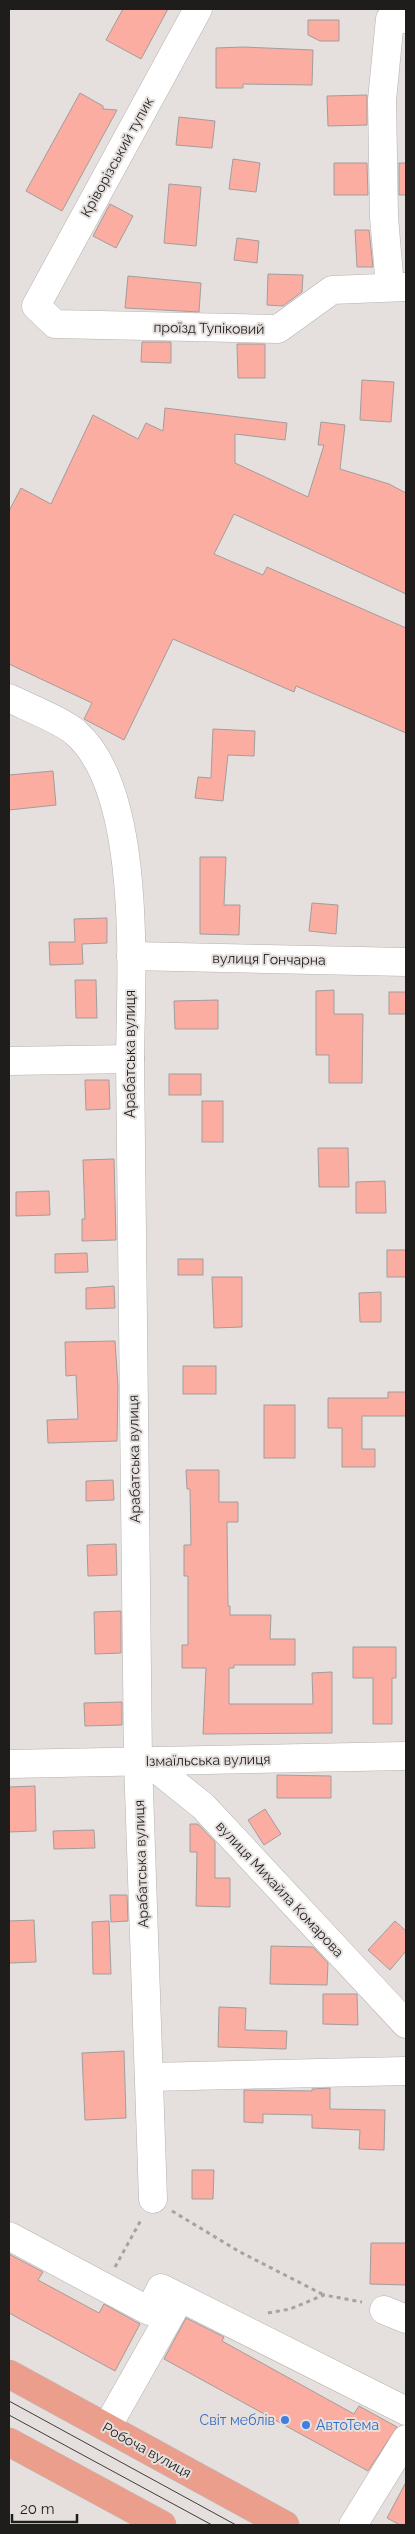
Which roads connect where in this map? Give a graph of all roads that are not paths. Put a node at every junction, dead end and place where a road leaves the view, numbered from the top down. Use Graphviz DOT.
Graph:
graph roads {
  1 [pos="198,9"];
  2 [pos="396,16"];
  3 [pos="398,287"];
  4 [pos="36,306"];
  5 [pos="9,698"];
  6 [pos="131,956"];
  7 [pos="406,962"];
  8 [pos="130,1059"];
  9 [pos="9,1061"];
  10 [pos="406,1756"];
  11 [pos="143,1761"];
  12 [pos="9,1764"];
  13 [pos="406,2024"];
  14 [pos="406,2071"];
  15 [pos="149,2077"];
  16 [pos="153,2199"];
  17 [pos="9,2236"];
  18 [pos="180,2298"];
  19 [pos="9,2374"];
  20 [pos="406,2411"];
  21 [pos="107,2428"];
  22 [pos="11,2447"];
  23 [pos="403,2450"];
  24 [pos="162,2525"];
  25 [pos="285,2525"];
  26 [pos="352,2525"];
  1 -- 4 [label="street, Кріворізський тупик"];
  2 -- 3 [label="street"];
  3 -- 4 [label="street, проїзд Тупіковий"];
  5 -- 6 [label="street, Арабатська вулиця"];
  6 -- 7 [label="street, вулиця Гончарна"];
  6 -- 8 [label="street, Арабатська вулиця"];
  8 -- 9 [label="street"];
  8 -- 11 [label="street, Арабатська вулиця"];
  10 -- 11 [label="street, Ізмаїльська вулиця"];
  11 -- 12 [label="street, Ізмаїльська вулиця"];
  11 -- 13 [label="street, вулиця Михайла Комарова"];
  11 -- 15 [label="street, Арабатська вулиця"];
  14 -- 15 [label="street"];
  15 -- 16 [label="street, Арабатська вулиця"];
  17 -- 18 [label="street"];
  18 -- 20 [label="street"];
  18 -- 21 [label="street"];
  19 -- 21 [label="main road, Робоча вулиця"];
  21 -- 25 [label="main road, Робоча вулиця"];
  22 -- 24 [label="main road"];
  23 -- 26 [label="street"];
}
